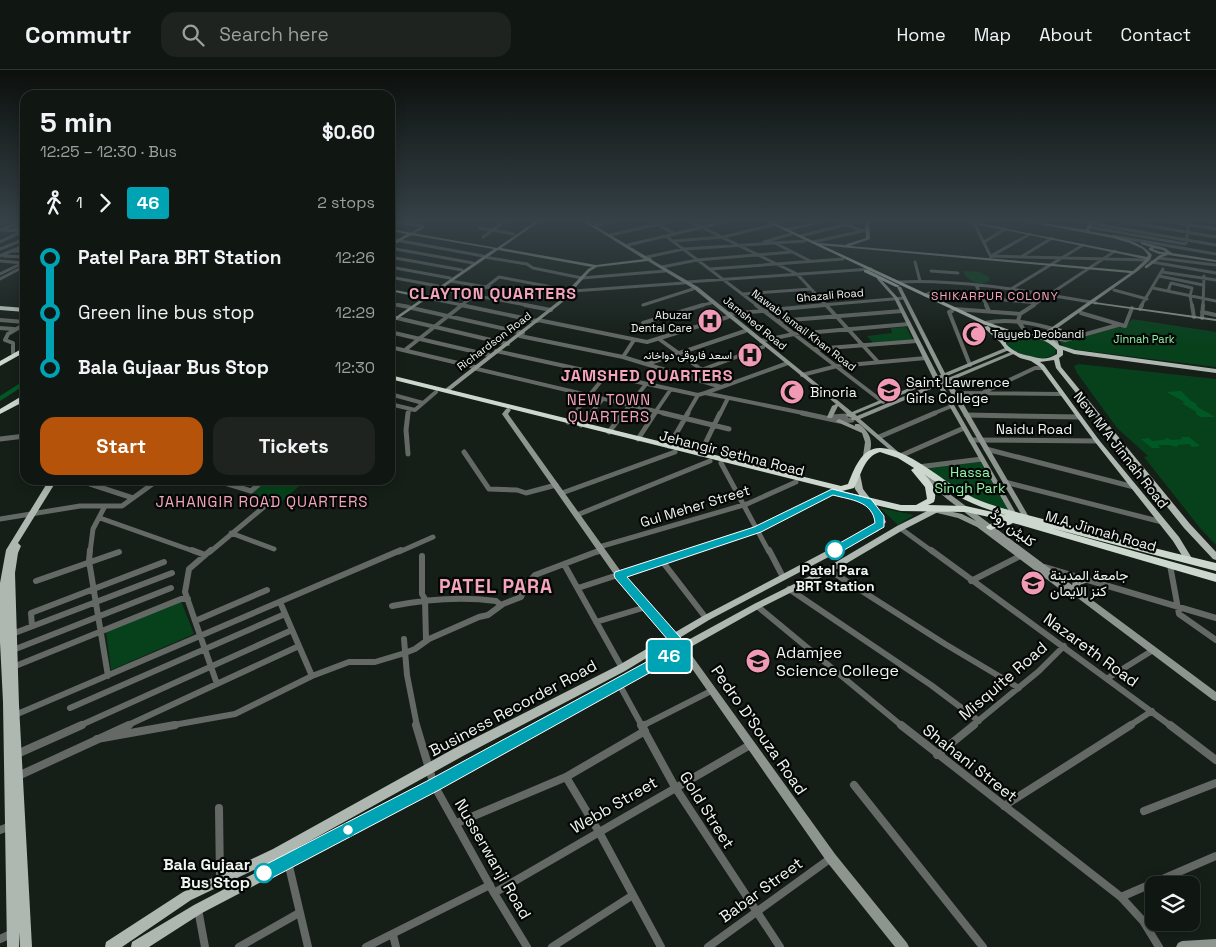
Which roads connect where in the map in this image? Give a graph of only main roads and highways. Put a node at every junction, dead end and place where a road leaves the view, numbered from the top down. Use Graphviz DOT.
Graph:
graph roads {
  1 [pos="849,262"];
  2 [pos="857,262"];
  3 [pos="899,284"];
  4 [pos="20,305"];
  5 [pos="1,307"];
  6 [pos="20,309"];
  7 [pos="953,310"];
  8 [pos="986,325"];
  9 [pos="998,329"];
  10 [pos="1017,334"];
  11 [pos="1003,342"];
  12 [pos="1057,346"];
  13 [pos="20,352"];
  14 [pos="1058,357"];
  15 [pos="1030,358"];
  16 [pos="0,364"];
  17 [pos="1216,373"];
  18 [pos="395,380"];
  19 [pos="395,380"];
  20 [pos="20,401"];
  21 [pos="0,412"];
  22 [pos="672,449"];
  23 [pos="902,457"];
  24 [pos="856,476"];
  25 [pos="50,485"];
  26 [pos="54,485"];
  27 [pos="833,490"];
  28 [pos="866,499"];
  29 [pos="896,506"];
  30 [pos="980,507"];
  31 [pos="949,508"];
  32 [pos="35,512"];
  33 [pos="1029,521"];
  34 [pos="991,527"];
  35 [pos="1216,557"];
  36 [pos="3,559"];
  37 [pos="1188,560"];
  38 [pos="1216,567"];
  39 [pos="1216,578"];
  40 [pos="1,596"];
  41 [pos="115,944"];
  42 [pos="13,947"];
  43 [pos="26,947"];
  44 [pos="106,947"];
  45 [pos="137,947"];
  1 -- 3 [label="main road"];
  2 -- 3 [label="main road"];
  3 -- 7 [label="main road"];
  3 -- 7 [label="main road"];
  4 -- 5 [label="highway"];
  5 -- 6 [label="highway"];
  7 -- 8 [label="main road"];
  8 -- 9 [label="main road"];
  8 -- 9 [label="main road"];
  8 -- 11 [label="main road"];
  9 -- 10 [label="main road"];
  10 -- 11 [label="main road"];
  10 -- 12 [label="main road"];
  11 -- 15 [label="main road"];
  12 -- 14 [label="main road"];
  12 -- 17 [label="main road"];
  13 -- 16 [label="highway"];
  14 -- 15 [label="main road"];
  14 -- 17 [label="main road"];
  14 -- 35 [label="main road, New M A Jinnah Road"];
  15 -- 37 [label="main road, New M A Jinnah Road"];
  18 -- 22 [label="highway, Jehangir Sethna Road"];
  19 -- 22 [label="highway, Jehangir Sethna Road"];
  20 -- 21 [label="highway"];
  22 -- 27 [label="highway, Jehangir Sethna Road"];
  22 -- 27 [label="highway, Jehangir Sethna Road"];
  23 -- 24 [label="highway"];
  23 -- 29 [label="highway"];
  23 -- 30 [label="highway"];
  24 -- 27 [label="highway"];
  24 -- 28 [label="main road, Business Recorder Road"];
  25 -- 32 [label="main road"];
  26 -- 32 [label="main road"];
  27 -- 28 [label="highway"];
  28 -- 29 [label="highway"];
  28 -- 41 [label="main road, Business Recorder Road"];
  29 -- 31 [label="highway"];
  30 -- 31 [label="highway"];
  30 -- 33 [label="highway, M.A. Jinnah Road"];
  30 -- 33 [label="highway, M.A. Jinnah Road"];
  31 -- 45 [label="main road, Business Recorder Road"];
  32 -- 36 [label="main road"];
  32 -- 43 [label="main road"];
  33 -- 34 [label="highway"];
  33 -- 37 [label="highway, M.A. Jinnah Road"];
  33 -- 39 [label="highway, M.A. Jinnah Road"];
  36 -- 40 [label="main road"];
  37 -- 38 [label="highway, M.A. Jinnah Road"];
  40 -- 42 [label="main road"];
  41 -- 44 [label="main road, Business Recorder Road"];
}
